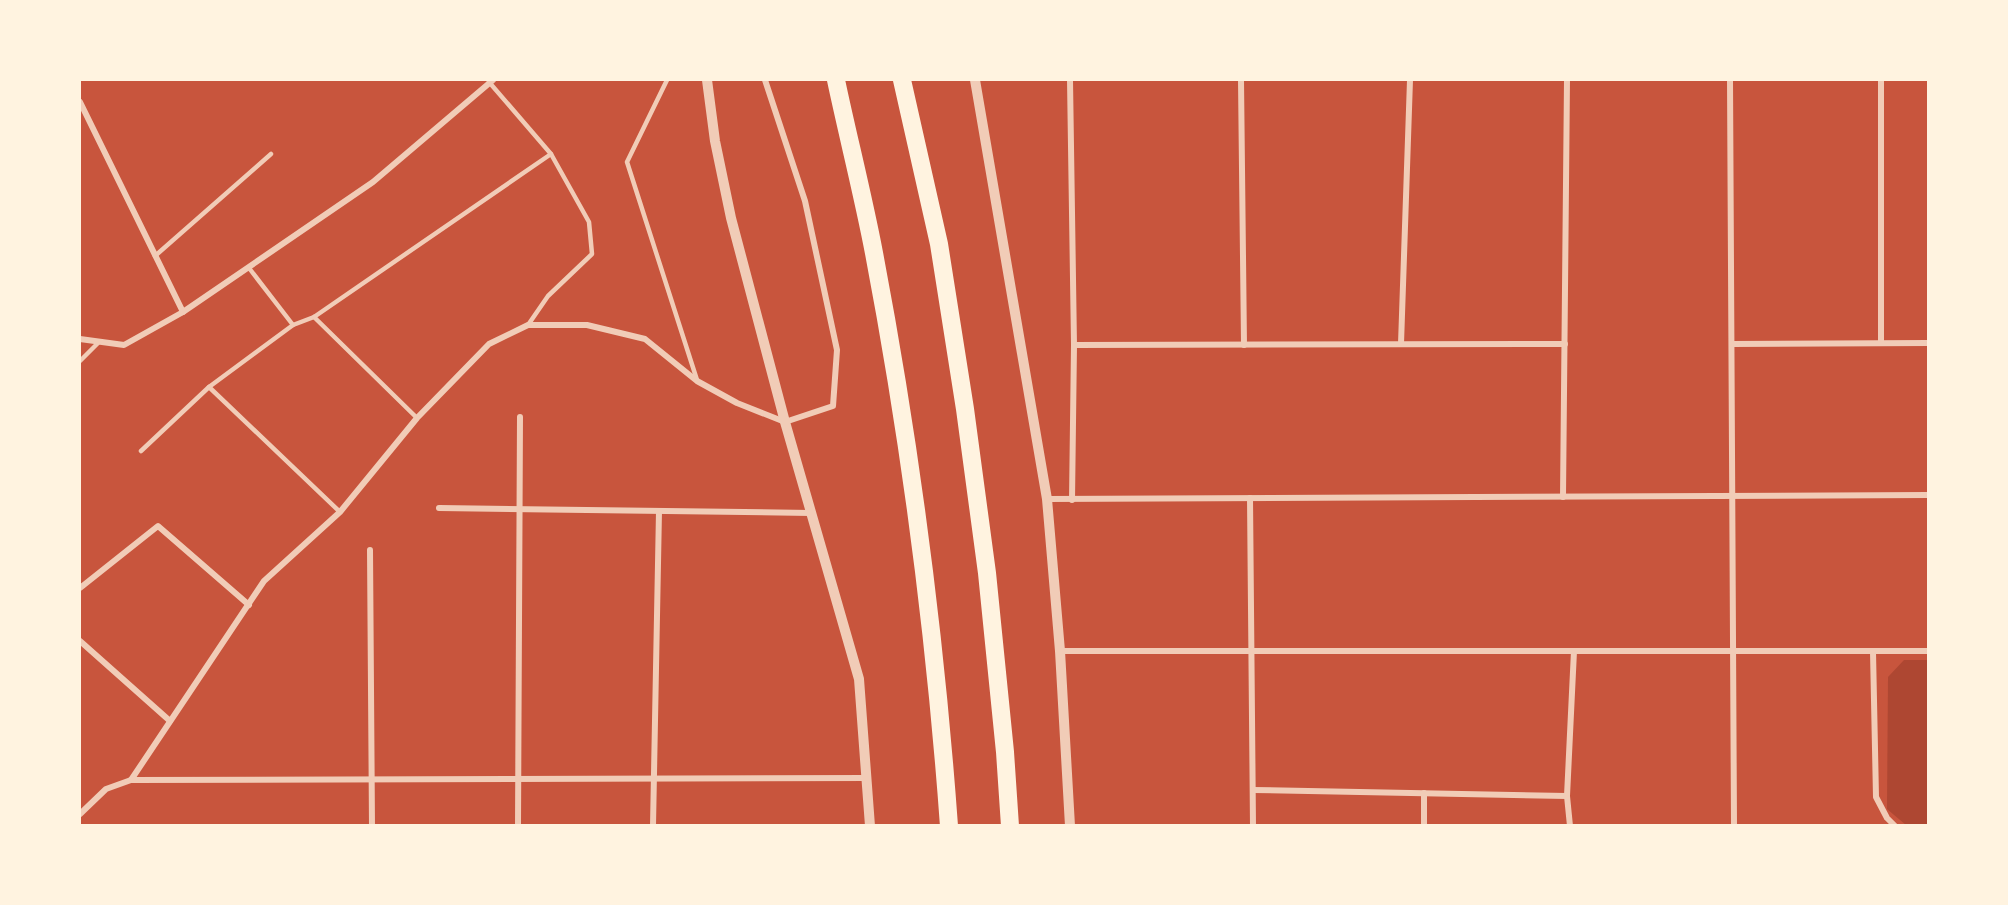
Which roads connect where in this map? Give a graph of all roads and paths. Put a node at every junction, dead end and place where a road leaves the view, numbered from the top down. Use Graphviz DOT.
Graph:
graph roads {
  1 [pos="667,80"];
  2 [pos="706,80"];
  3 [pos="765,80"];
  4 [pos="836,80"];
  5 [pos="902,80"];
  6 [pos="975,80"];
  7 [pos="1070,80"];
  8 [pos="1241,80"];
  9 [pos="1410,80"];
  10 [pos="1567,80"];
  11 [pos="1730,80"];
  12 [pos="1881,80"];
  13 [pos="491,81"];
  14 [pos="80,102"];
  15 [pos="271,154"];
  16 [pos="551,154"];
  17 [pos="155,256"];
  18 [pos="249,268"];
  19 [pos="183,312"];
  20 [pos="314,316"];
  21 [pos="293,325"];
  22 [pos="528,325"];
  23 [pos="80,339"];
  24 [pos="98,343"];
  25 [pos="1881,343"];
  26 [pos="1929,343"];
  27 [pos="1401,344"];
  28 [pos="1565,344"];
  29 [pos="1732,344"];
  30 [pos="1074,345"];
  31 [pos="1244,345"];
  32 [pos="80,361"];
  33 [pos="697,381"];
  34 [pos="209,387"];
  35 [pos="520,417"];
  36 [pos="417,418"];
  37 [pos="785,422"];
  38 [pos="141,451"];
  39 [pos="1929,495"];
  40 [pos="1733,496"];
  41 [pos="1563,497"];
  42 [pos="1250,498"];
  43 [pos="1047,500"];
  44 [pos="1072,500"];
  45 [pos="439,508"];
  46 [pos="519,508"];
  47 [pos="659,511"];
  48 [pos="340,512"];
  49 [pos="812,513"];
  50 [pos="370,550"];
  51 [pos="80,588"];
  52 [pos="249,604"];
  53 [pos="80,641"];
  54 [pos="1060,651"];
  55 [pos="1252,651"];
  56 [pos="1574,651"];
  57 [pos="1735,651"];
  58 [pos="1929,651"];
  59 [pos="1873,652"];
  60 [pos="170,721"];
  61 [pos="654,778"];
  62 [pos="867,778"];
  63 [pos="518,779"];
  64 [pos="131,780"];
  65 [pos="372,780"];
  66 [pos="1253,790"];
  67 [pos="1424,794"];
  68 [pos="1567,796"];
  69 [pos="80,814"];
  70 [pos="372,825"];
  71 [pos="518,825"];
  72 [pos="653,825"];
  73 [pos="870,825"];
  74 [pos="949,825"];
  75 [pos="1010,825"];
  76 [pos="1070,825"];
  77 [pos="1253,825"];
  78 [pos="1424,825"];
  79 [pos="1570,825"];
  80 [pos="1734,825"];
  81 [pos="1895,825"];
  1 -- 33 [label="lane"];
  2 -- 37 [label="street"];
  3 -- 37 [label="street"];
  4 -- 74 [label="highway"];
  5 -- 75 [label="highway"];
  6 -- 43 [label="street"];
  7 -- 30 [label="street"];
  8 -- 31 [label="street"];
  9 -- 27 [label="street"];
  10 -- 28 [label="street"];
  11 -- 29 [label="street"];
  12 -- 25 [label="street"];
  13 -- 16 [label="lane"];
  13 -- 18 [label="street"];
  14 -- 17 [label="street"];
  15 -- 17 [label="lane"];
  16 -- 20 [label="lane"];
  16 -- 22 [label="lane"];
  17 -- 19 [label="street"];
  18 -- 19 [label="street"];
  18 -- 21 [label="lane"];
  19 -- 24 [label="street"];
  20 -- 21 [label="lane"];
  20 -- 36 [label="lane"];
  21 -- 34 [label="lane"];
  22 -- 33 [label="street"];
  22 -- 36 [label="street"];
  23 -- 24 [label="street"];
  24 -- 32 [label="lane"];
  25 -- 26 [label="street"];
  25 -- 29 [label="street"];
  27 -- 28 [label="street"];
  27 -- 31 [label="street"];
  28 -- 41 [label="street"];
  29 -- 40 [label="street"];
  30 -- 31 [label="street"];
  30 -- 44 [label="street"];
  33 -- 37 [label="street"];
  34 -- 38 [label="lane"];
  34 -- 48 [label="lane"];
  35 -- 46 [label="street"];
  36 -- 48 [label="street"];
  37 -- 49 [label="street"];
  39 -- 40 [label="street"];
  40 -- 41 [label="street"];
  40 -- 57 [label="street"];
  41 -- 42 [label="street"];
  42 -- 44 [label="street"];
  42 -- 55 [label="street"];
  43 -- 44 [label="street"];
  43 -- 54 [label="street"];
  45 -- 46 [label="street"];
  46 -- 47 [label="street"];
  46 -- 63 [label="street"];
  47 -- 49 [label="street"];
  47 -- 61 [label="street"];
  48 -- 52 [label="street"];
  49 -- 62 [label="street"];
  50 -- 65 [label="street"];
  51 -- 52 [label="street"];
  52 -- 60 [label="street"];
  53 -- 60 [label="street"];
  54 -- 55 [label="street"];
  54 -- 76 [label="street"];
  55 -- 56 [label="street"];
  55 -- 66 [label="street"];
  56 -- 57 [label="street"];
  56 -- 68 [label="street"];
  57 -- 59 [label="street"];
  57 -- 80 [label="street"];
  58 -- 59 [label="street"];
  59 -- 81 [label="street"];
  60 -- 64 [label="street"];
  61 -- 62 [label="street"];
  61 -- 63 [label="street"];
  61 -- 72 [label="street"];
  62 -- 73 [label="street"];
  63 -- 65 [label="street"];
  63 -- 71 [label="street"];
  64 -- 65 [label="street"];
  64 -- 69 [label="street"];
  65 -- 70 [label="street"];
  66 -- 67 [label="street"];
  66 -- 77 [label="street"];
  67 -- 68 [label="street"];
  67 -- 78 [label="street"];
  68 -- 79 [label="street"];
}
